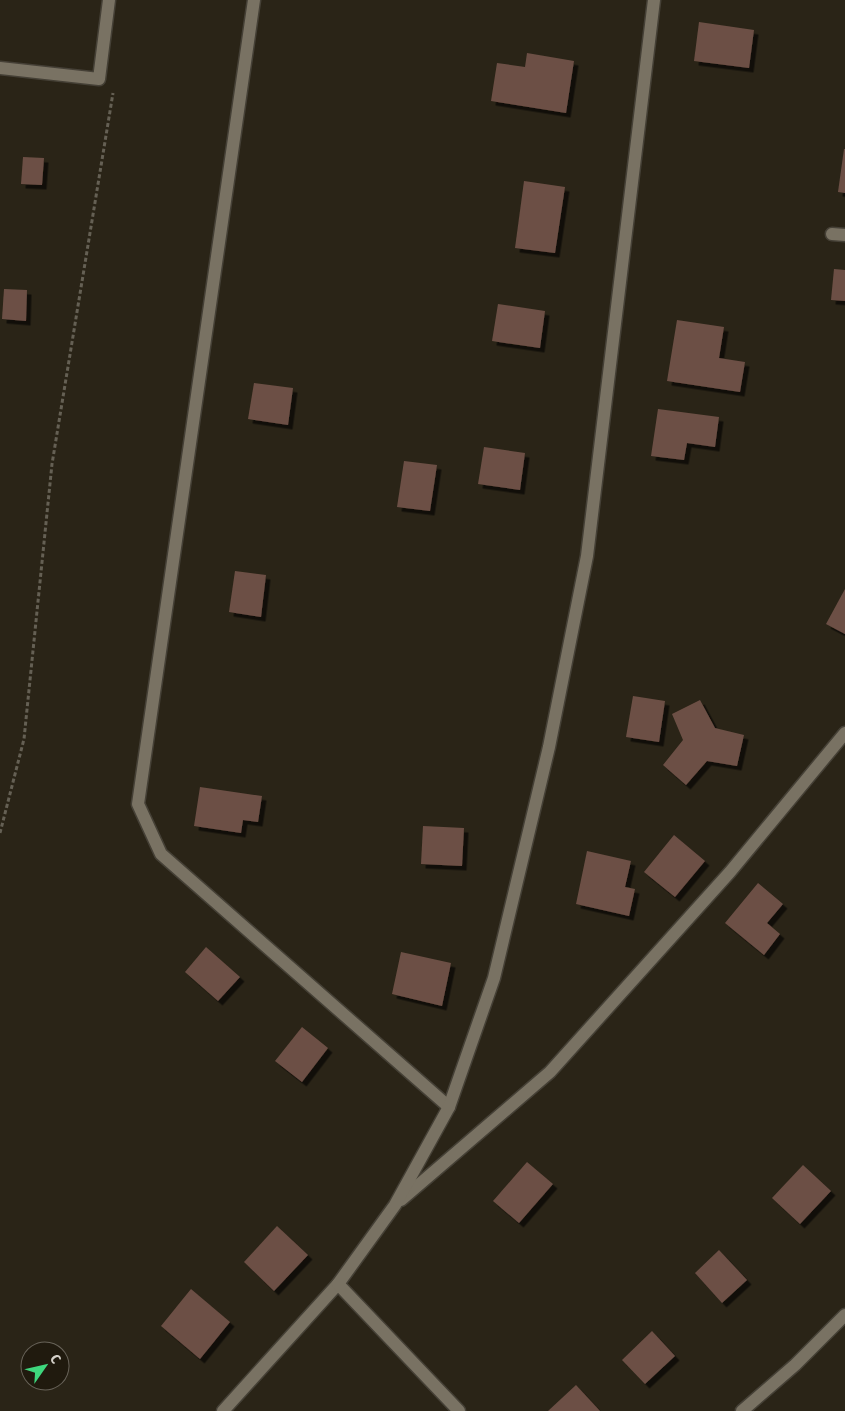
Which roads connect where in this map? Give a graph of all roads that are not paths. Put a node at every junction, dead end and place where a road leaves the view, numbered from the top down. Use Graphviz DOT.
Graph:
graph roads {
  1 [pos="109,0"];
  2 [pos="254,0"];
  3 [pos="654,0"];
  4 [pos="0,68"];
  5 [pos="832,234"];
  6 [pos="845,235"];
  7 [pos="845,733"];
  8 [pos="449,1107"];
  9 [pos="395,1205"];
  10 [pos="338,1284"];
  11 [pos="845,1315"];
  12 [pos="223,1411"];
  13 [pos="459,1411"];
  14 [pos="742,1411"];
  1 -- 4 [label="street"];
  2 -- 8 [label="street"];
  3 -- 8 [label="street"];
  5 -- 6 [label="street"];
  7 -- 9 [label="street"];
  8 -- 9 [label="street"];
  9 -- 10 [label="street"];
  10 -- 12 [label="street"];
  10 -- 13 [label="street"];
  11 -- 14 [label="street"];
}
